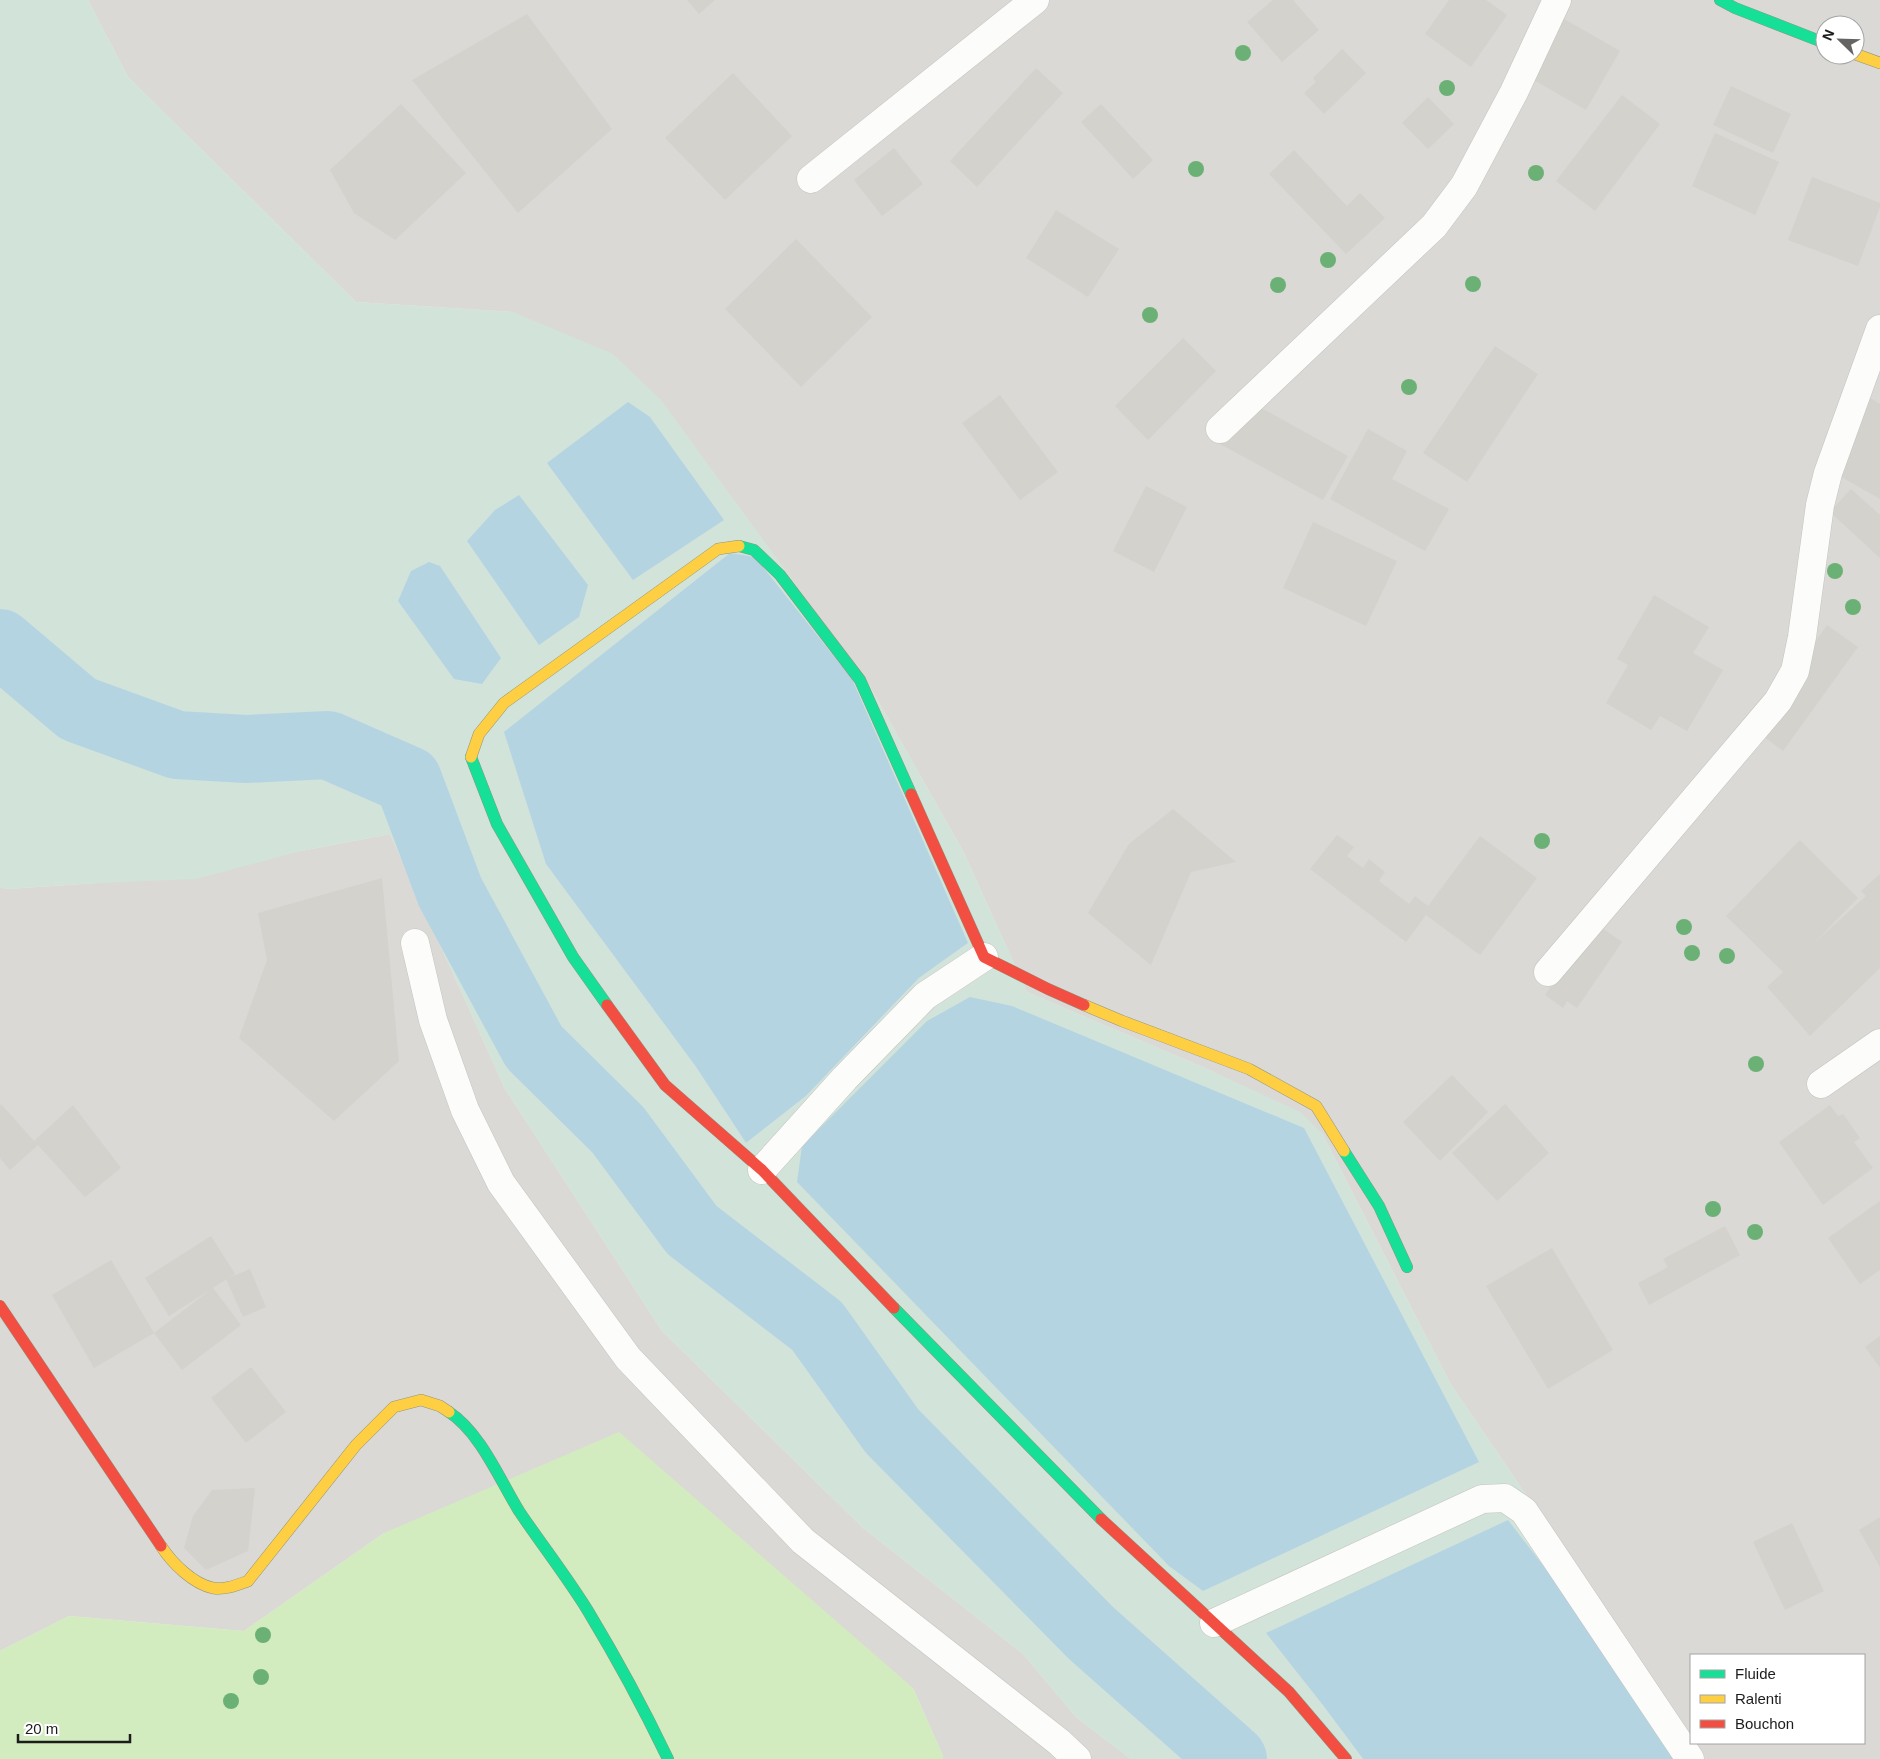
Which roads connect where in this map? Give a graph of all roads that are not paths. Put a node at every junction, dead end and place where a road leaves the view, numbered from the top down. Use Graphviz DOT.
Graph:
graph roads {
  1 [pos="1035,0"];
  2 [pos="1557,0"];
  3 [pos="1720,0"];
  4 [pos="1815,39"];
  5 [pos="1865,58"];
  6 [pos="1880,63"];
  7 [pos="811,179"];
  8 [pos="1880,328"];
  9 [pos="1220,429"];
  10 [pos="415,943"];
  11 [pos="984,957"];
  12 [pos="1548,972"];
  13 [pos="1880,1043"];
  14 [pos="1821,1084"];
  15 [pos="762,1170"];
  16 [pos="1406,1266"];
  17 [pos="0,1306"];
  18 [pos="1214,1623"];
  19 [pos="668,1759"];
  20 [pos="1077,1759"];
  21 [pos="1346,1759"];
  22 [pos="1690,1759"];
  1 -- 7 [label="street"];
  2 -- 9 [label="street"];
  3 -- 4 [label="street"];
  5 -- 6 [label="street"];
  8 -- 12 [label="street"];
  10 -- 20 [label="street"];
  11 -- 15 [label="street"];
  11 -- 15 [label="street"];
  11 -- 16 [label="street"];
  13 -- 14 [label="street"];
  15 -- 18 [label="street"];
  17 -- 19 [label="street"];
  18 -- 21 [label="street"];
  18 -- 22 [label="street"];
}
